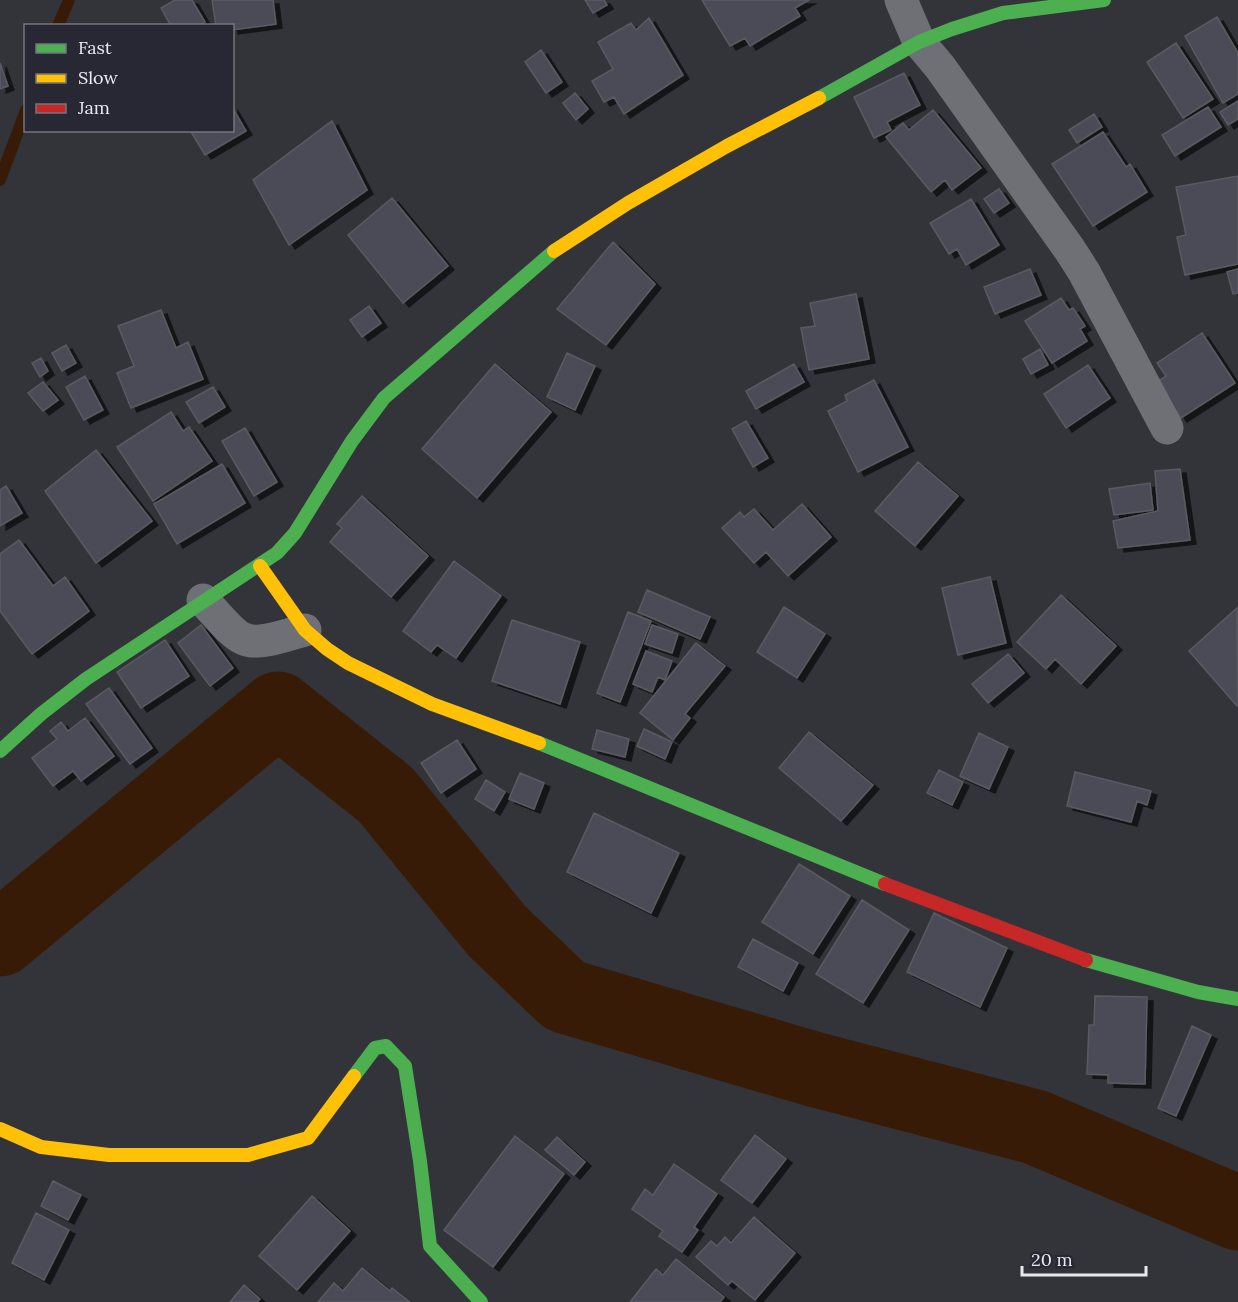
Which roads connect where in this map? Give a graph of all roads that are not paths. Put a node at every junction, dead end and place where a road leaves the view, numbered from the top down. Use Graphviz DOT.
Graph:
graph roads {
  1 [pos="901,0"];
  2 [pos="1104,0"];
  3 [pos="919,42"];
  4 [pos="1167,428"];
  5 [pos="260,566"];
  6 [pos="203,600"];
  7 [pos="305,630"];
  8 [pos="0,751"];
  9 [pos="1238,999"];
  10 [pos="0,1129"];
  11 [pos="479,1301"];
  1 -- 3 [label="street"];
  2 -- 3 [label="street"];
  3 -- 4 [label="street"];
  3 -- 5 [label="street"];
  5 -- 6 [label="street"];
  5 -- 7 [label="street"];
  6 -- 7 [label="street"];
  6 -- 8 [label="street"];
  7 -- 9 [label="street"];
  10 -- 11 [label="street"];
}
